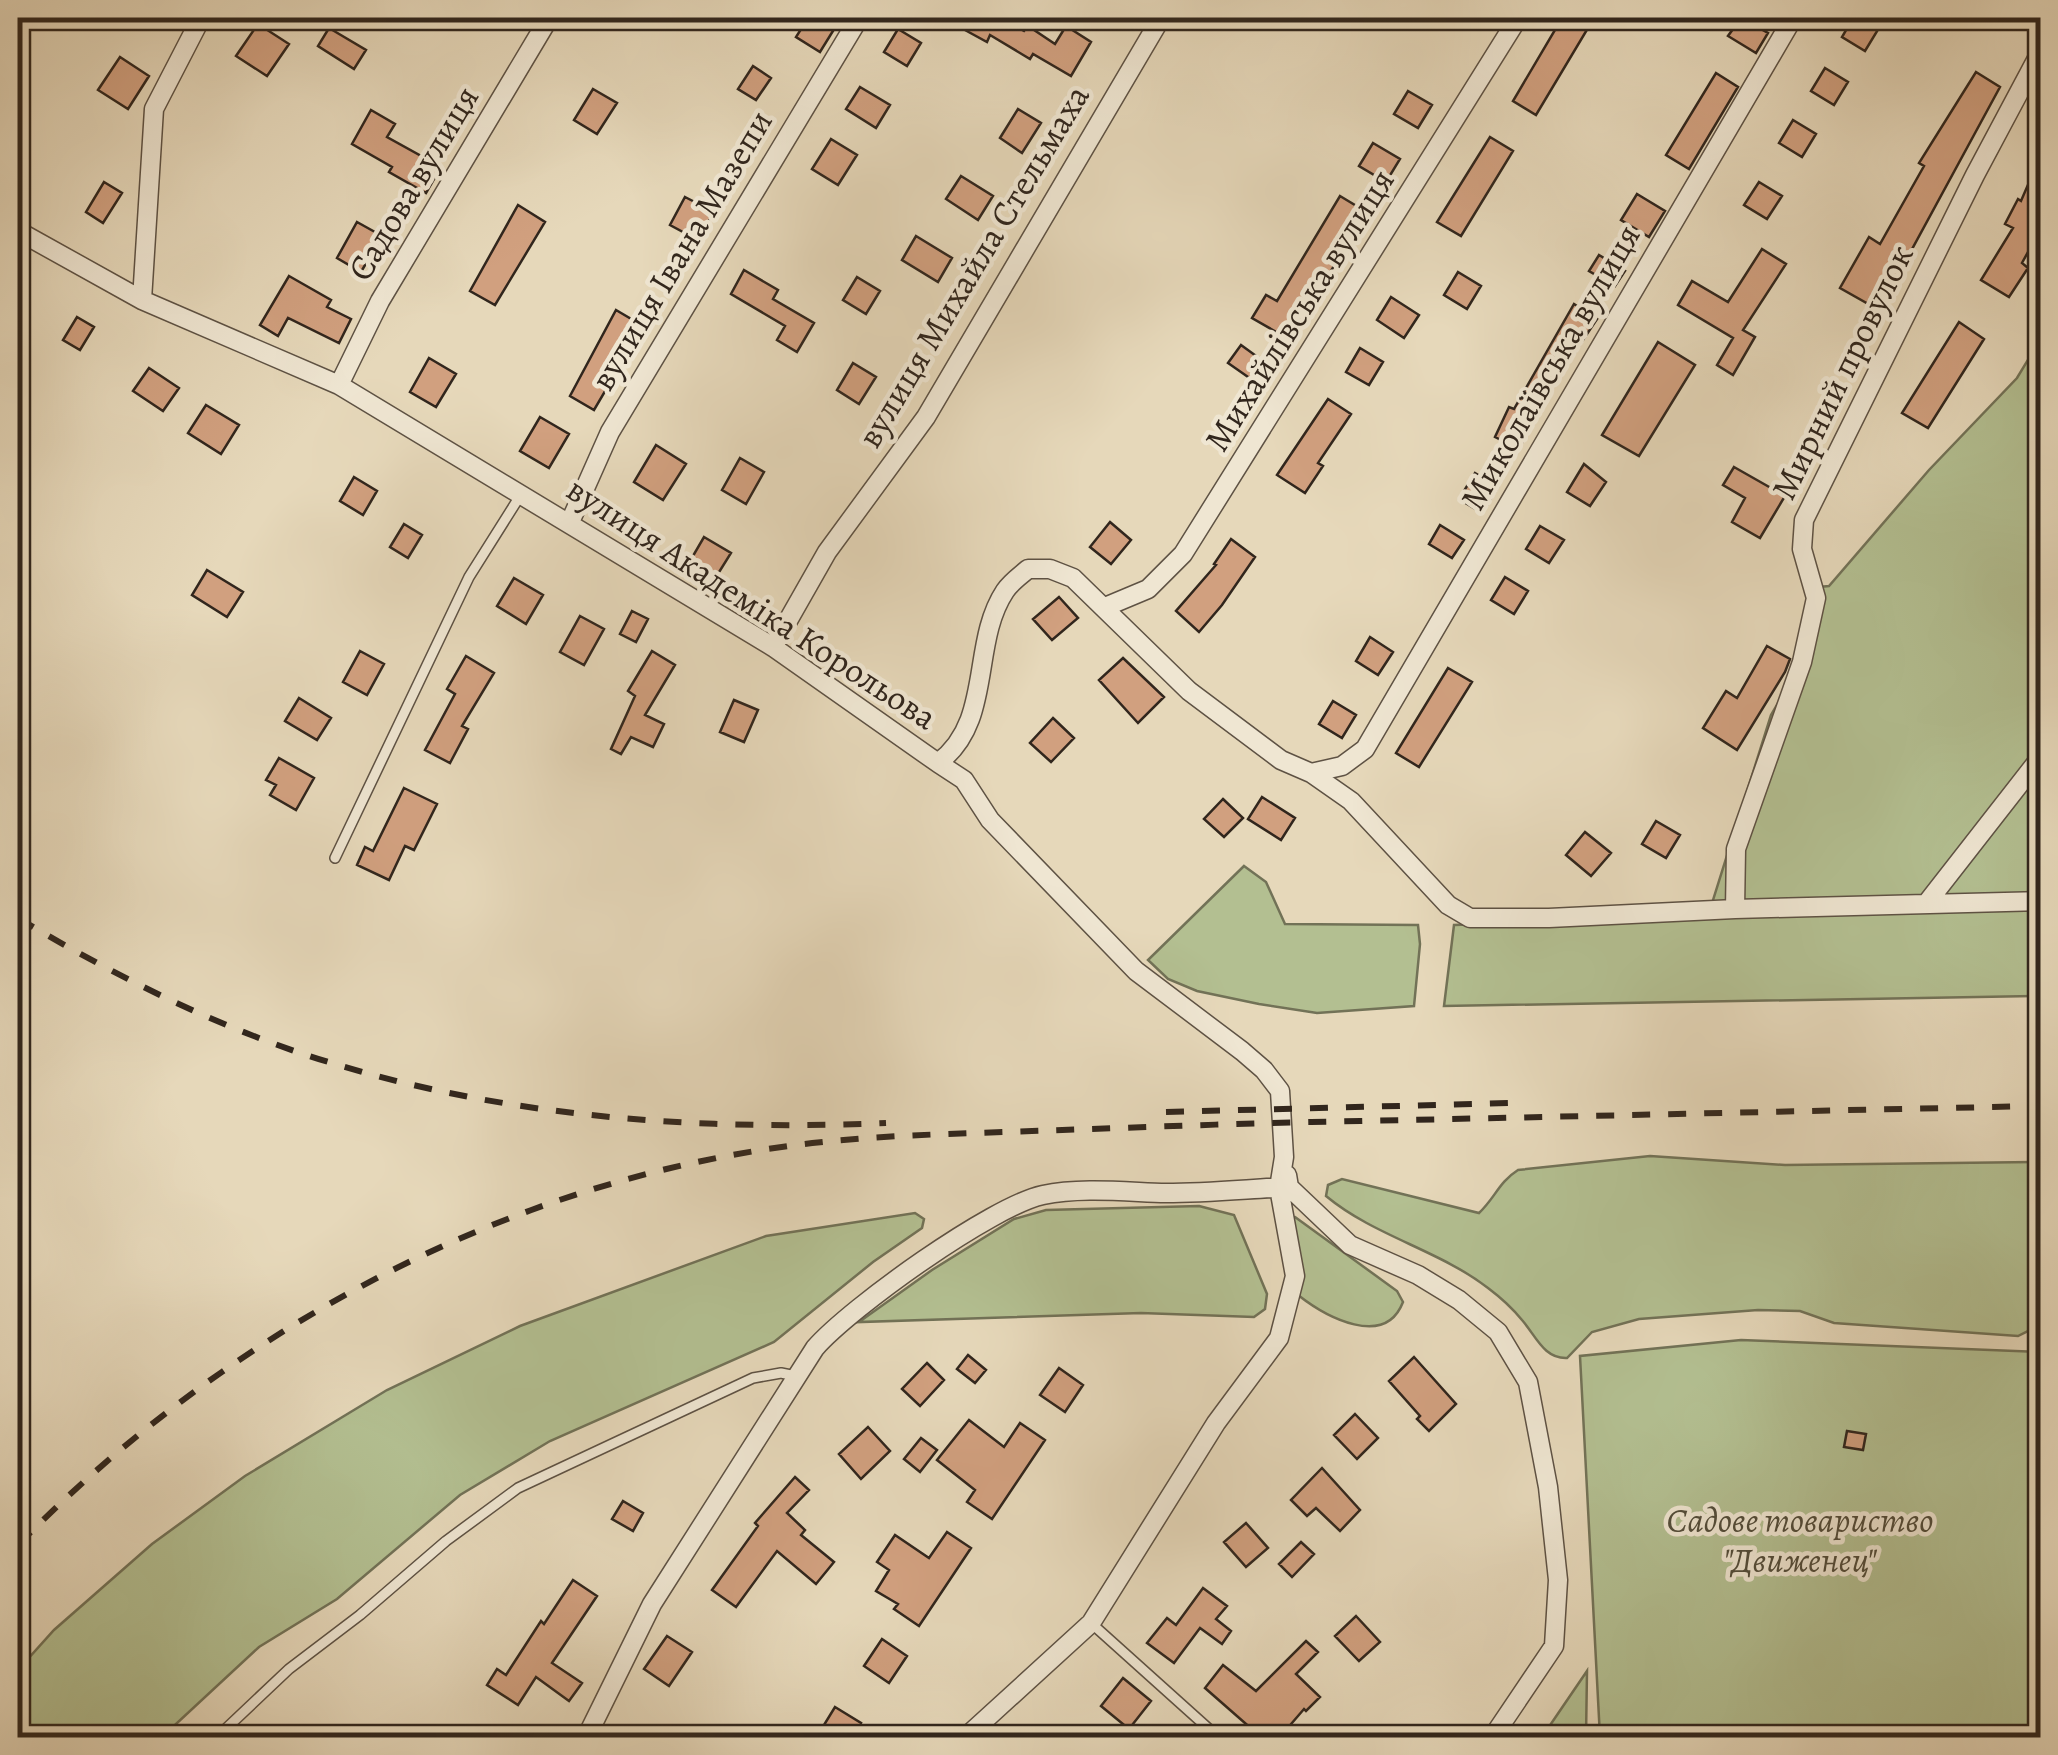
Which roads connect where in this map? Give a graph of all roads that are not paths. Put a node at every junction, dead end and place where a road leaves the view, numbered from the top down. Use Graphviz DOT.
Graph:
graph roads {
  1 [pos="201,18"];
  2 [pos="549,18"];
  3 [pos="859,18"];
  4 [pos="1161,18"];
  5 [pos="1518,18"];
  6 [pos="1793,18"];
  7 [pos="2040,53"];
  8 [pos="18,231"];
  9 [pos="142,300"];
  10 [pos="339,385"];
  11 [pos="522,494"];
  12 [pos="570,522"];
  13 [pos="1106,608"];
  14 [pos="774,647"];
  15 [pos="2040,758"];
  16 [pos="938,762"];
  17 [pos="1311,773"];
  18 [pos="336,858"];
  19 [pos="2040,902"];
  20 [pos="1926,904"];
  21 [pos="1736,909"];
  22 [pos="1284,1187"];
  23 [pos="796,1376"];
  24 [pos="1091,1623"];
  25 [pos="216,1738"];
  26 [pos="586,1738"];
  27 [pos="965,1738"];
  28 [pos="1219,1738"];
  29 [pos="1492,1738"];
  1 -- 9 [label="street"];
  2 -- 10 [label="street, Садова вулиця"];
  3 -- 12 [label="street, вулиця Івана Мазепи"];
  4 -- 14 [label="street, вулиця Михайла Стельмаха"];
  5 -- 13 [label="street, Михайлівська вулиця"];
  6 -- 17 [label="street, Миколаївська вулиця"];
  7 -- 21 [label="street, Мирний провулок"];
  8 -- 9 [label="street, вулиця Академіка Корольова"];
  9 -- 10 [label="street, вулиця Академіка Корольова"];
  10 -- 11 [label="street, вулиця Академіка Корольова"];
  11 -- 12 [label="street, вулиця Академіка Корольова"];
  11 -- 18 [label="lane"];
  12 -- 14 [label="street, вулиця Академіка Корольова"];
  13 -- 16 [label="street, вулиця Академіка Корольова"];
  13 -- 17 [label="street, вулиця Академіка Корольова"];
  14 -- 16 [label="street, вулиця Академіка Корольова"];
  15 -- 20 [label="street"];
  16 -- 22 [label="street"];
  17 -- 21 [label="street, вулиця Академіка Корольова"];
  19 -- 20 [label="street, вулиця Академіка Корольова"];
  20 -- 21 [label="street, вулиця Академіка Корольова"];
  22 -- 23 [label="street"];
  22 -- 24 [label="street"];
  22 -- 29 [label="street"];
  23 -- 25 [label="lane"];
  23 -- 26 [label="street"];
  24 -- 27 [label="street"];
  24 -- 28 [label="lane"];
}
